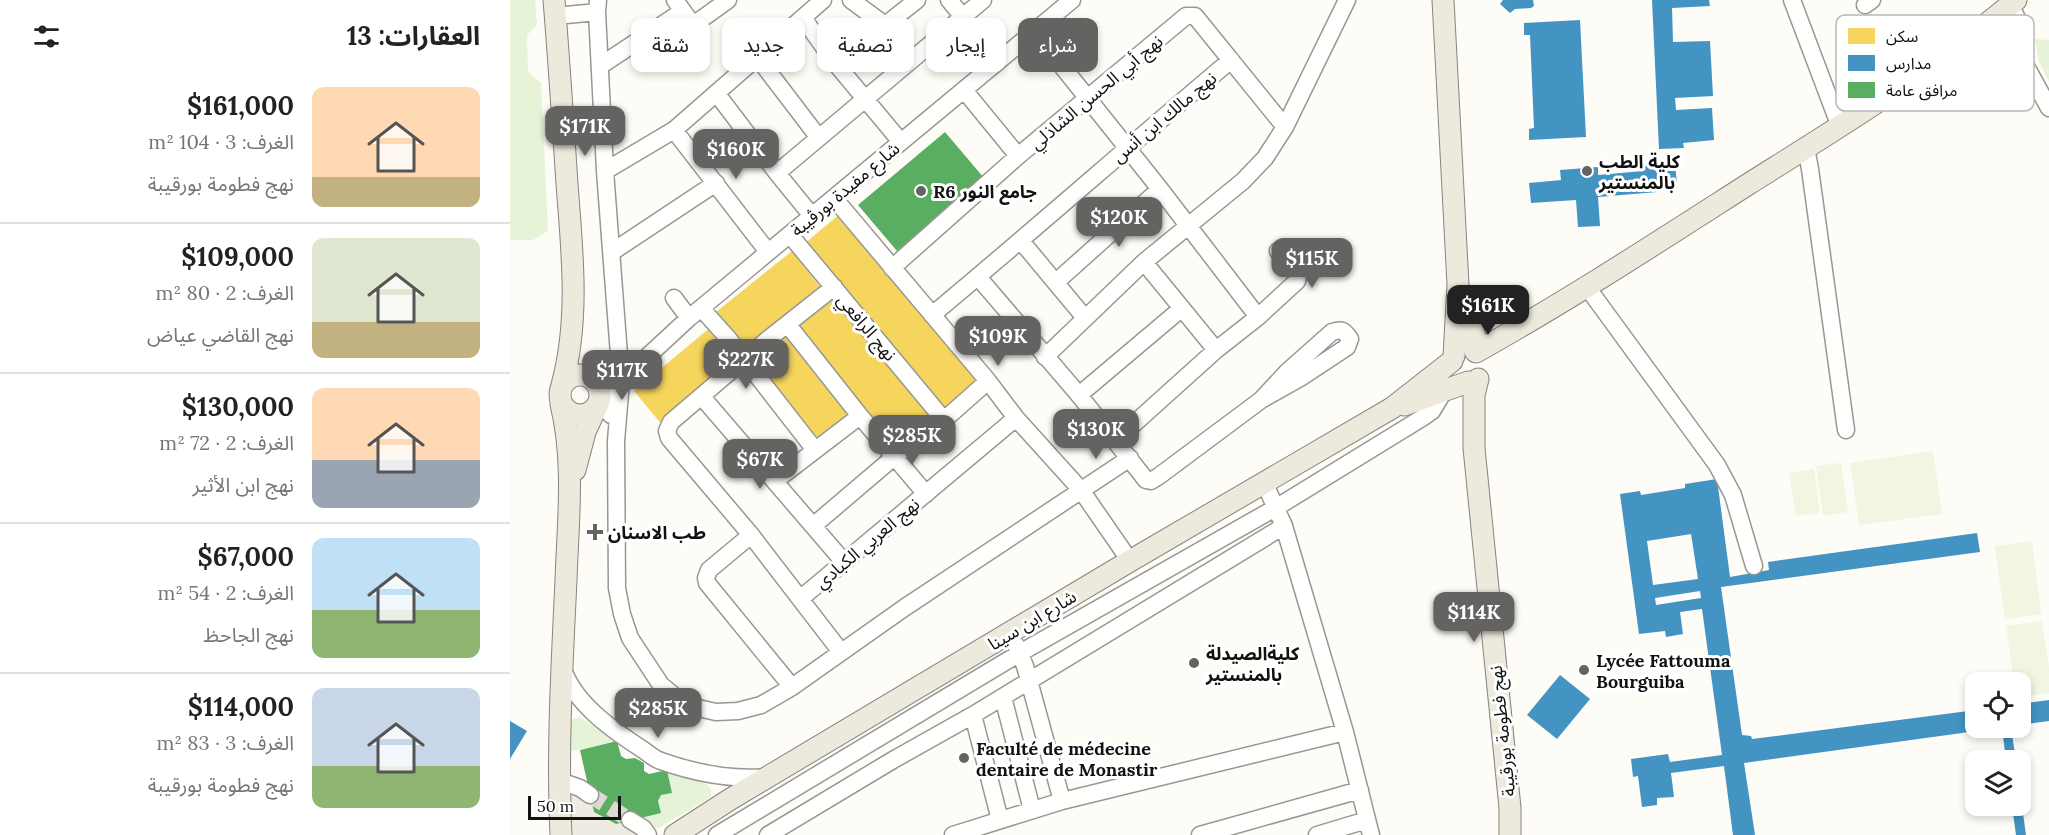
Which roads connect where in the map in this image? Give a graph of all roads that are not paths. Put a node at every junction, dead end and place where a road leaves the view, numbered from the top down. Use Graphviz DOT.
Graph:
graph roads {
  1 [pos="728,0"];
  2 [pos="822,0"];
  3 [pos="851,0"];
  4 [pos="917,0"];
  5 [pos="949,0"];
  6 [pos="983,0"];
  7 [pos="1072,0"];
  8 [pos="1347,0"];
  9 [pos="1443,0"];
  10 [pos="1792,0"];
  11 [pos="2013,3"];
  12 [pos="679,5"];
  13 [pos="597,6"];
  14 [pos="555,8"];
  15 [pos="1998,15"];
  16 [pos="963,17"];
  17 [pos="803,18"];
  18 [pos="875,18"];
  19 [pos="894,18"];
  20 [pos="1050,18"];
  21 [pos="805,21"];
  22 [pos="817,38"];
  23 [pos="1018,44"];
  24 [pos="1232,60"];
  25 [pos="600,66"];
  26 [pos="742,72"];
  27 [pos="769,72"];
  28 [pos="843,72"];
  29 [pos="1067,72"];
  30 [pos="2034,80"];
  31 [pos="964,90"];
  32 [pos="717,94"];
  33 [pos="1088,98"];
  34 [pos="865,99"];
  35 [pos="2049,108"];
  36 [pos="1864,111"];
  37 [pos="1285,127"];
  38 [pos="1840,127"];
  39 [pos="674,130"];
  40 [pos="819,138"];
  41 [pos="900,142"];
  42 [pos="1127,147"];
  43 [pos="1806,148"];
  44 [pos="1018,156"];
  45 [pos="605,171"];
  46 [pos="777,173"];
  47 [pos="716,183"];
  48 [pos="1160,189"];
  49 [pos="834,198"];
  50 [pos="812,216"];
  51 [pos="1188,225"];
  52 [pos="790,234"];
  53 [pos="1021,241"];
  54 [pos="1278,251"];
  55 [pos="612,252"];
  56 [pos="768,252"];
  57 [pos="1144,262"];
  58 [pos="892,268"];
  59 [pos="978,277"];
  60 [pos="1056,282"];
  61 [pos="834,287"];
  62 [pos="1587,287"];
  63 [pos="674,298"];
  64 [pos="1181,309"];
  65 [pos="695,313"];
  66 [pos="932,315"];
  67 [pos="574,317"];
  68 [pos="1258,317"];
  69 [pos="1085,318"];
  70 [pos="788,325"];
  71 [pos="1216,350"];
  72 [pos="1045,357"];
  73 [pos="745,360"];
  74 [pos="1464,370"];
  75 [pos="592,378"];
  76 [pos="621,381"];
  77 [pos="988,381"];
  78 [pos="562,394"];
  79 [pos="1079,395"];
  80 [pos="702,397"];
  81 [pos="1261,400"];
  82 [pos="597,405"];
  83 [pos="1392,408"];
  84 [pos="860,416"];
  85 [pos="1016,418"];
  86 [pos="944,420"];
  87 [pos="617,424"];
  88 [pos="1846,430"];
  89 [pos="585,432"];
  90 [pos="1116,440"];
  91 [pos="616,441"];
  92 [pos="815,450"];
  93 [pos="894,457"];
  94 [pos="1130,458"];
  95 [pos="775,482"];
  96 [pos="1264,482"];
  97 [pos="570,488"];
  98 [pos="1081,490"];
  99 [pos="926,494"];
  100 [pos="1277,507"];
  101 [pos="813,526"];
  102 [pos="1284,526"];
  103 [pos="751,535"];
  104 [pos="1130,561"];
  105 [pos="844,562"];
  106 [pos="1754,566"];
  107 [pos="800,599"];
  108 [pos="1009,635"];
  109 [pos="841,652"];
  110 [pos="1020,652"];
  111 [pos="562,666"];
  112 [pos="1030,682"];
  113 [pos="792,687"];
  114 [pos="1003,697"];
  115 [pos="589,709"];
  116 [pos="973,715"];
  117 [pos="561,716"];
  118 [pos="1345,732"];
  119 [pos="836,736"];
  120 [pos="849,756"];
  121 [pos="714,775"];
  122 [pos="771,776"];
  123 [pos="862,778"];
  124 [pos="560,781"];
  125 [pos="1360,790"];
  126 [pos="590,795"];
  127 [pos="729,800"];
  128 [pos="1062,801"];
  129 [pos="1032,810"];
  130 [pos="630,820"];
  131 [pos="1000,820"];
  132 [pos="1369,828"];
  133 [pos="548,835"];
  134 [pos="561,835"];
  135 [pos="648,835"];
  136 [pos="675,835"];
  137 [pos="717,835"];
  138 [pos="768,835"];
  139 [pos="953,835"];
  140 [pos="1200,835"];
  141 [pos="1317,835"];
  142 [pos="1510,835"];
  1 -- 12 [label="street"];
  2 -- 17 [label="street"];
  3 -- 18 [label="street"];
  4 -- 19 [label="street"];
  5 -- 16 [label="street"];
  6 -- 16 [label="street"];
  7 -- 20 [label="street, شارع مفيدة بورڨيبة"];
  8 -- 37 [label="street"];
  9 -- 74 [label="main road, نهج فطومة بورقيبة"];
  10 -- 38 [label="street"];
  11 -- 15 [label="main road"];
  12 -- 25 [label="street"];
  13 -- 14 [label="street"];
  13 -- 25 [label="street"];
  14 -- 67 [label="main road"];
  16 -- 34 [label="street"];
  21 -- 22 [label="street"];
  23 -- 31 [label="street, شارع مفيدة بورڨيبة"];
  24 -- 33 [label="street, نهج أبي الحسن الشاذلي"];
  24 -- 37 [label="street, نهج أبي الحسن الشاذلي"];
  24 -- 42 [label="street, نهج مالك ابن أنس"];
  25 -- 45 [label="street"];
  26 -- 32 [label="street"];
  27 -- 40 [label="street"];
  28 -- 34 [label="street"];
  29 -- 33 [label="street"];
  30 -- 35 [label="street"];
  31 -- 41 [label="street, شارع مفيدة بورڨيبة"];
  31 -- 44 [label="street"];
  32 -- 39 [label="street"];
  32 -- 46 [label="street"];
  33 -- 42 [label="street"];
  33 -- 44 [label="street, نهج أبي الحسن الشاذلي"];
  34 -- 40 [label="street"];
  34 -- 41 [label="street"];
  36 -- 38 [label="main road"];
  37 -- 51 [label="street"];
  38 -- 43 [label="main road"];
  39 -- 45 [label="street"];
  39 -- 47 [label="street"];
  40 -- 46 [label="street"];
  41 -- 49 [label="street, شارع مفيدة بورڨيبة"];
  42 -- 48 [label="street"];
  42 -- 53 [label="street, نهج مالك ابن أنس"];
  43 -- 62 [label="main road"];
  43 -- 88 [label="street"];
  44 -- 58 [label="street, نهج أبي الحسن الشاذلي"];
  45 -- 55 [label="street"];
  46 -- 50 [label="street"];
  47 -- 55 [label="street"];
  47 -- 56 [label="street"];
  48 -- 51 [label="street"];
  48 -- 60 [label="street"];
  49 -- 50 [label="street, شارع مفيدة بورڨيبة"];
  49 -- 58 [label="street"];
  50 -- 52 [label="street, شارع مفيدة بورڨيبة"];
  51 -- 57 [label="street"];
  51 -- 68 [label="street"];
  52 -- 56 [label="street, شارع مفيدة بورڨيبة"];
  52 -- 61 [label="street, نهج الرافعي"];
  53 -- 59 [label="street, نهج مالك ابن أنس"];
  53 -- 60 [label="street"];
  54 -- 68 [label="street"];
  55 -- 76 [label="street"];
  56 -- 65 [label="street, شارع مفيدة بورڨيبة"];
  57 -- 64 [label="street"];
  57 -- 69 [label="street"];
  58 -- 66 [label="street"];
  59 -- 66 [label="street, نهج مالك ابن أنس"];
  59 -- 72 [label="street"];
  60 -- 69 [label="street"];
  61 -- 70 [label="street"];
  61 -- 86 [label="street, نهج الرافعي"];
  62 -- 74 [label="main road"];
  62 -- 106 [label="street"];
  63 -- 65 [label="street"];
  64 -- 71 [label="street"];
  64 -- 79 [label="street"];
  65 -- 73 [label="street"];
  65 -- 76 [label="street, شارع مفيدة بورڨيبة"];
  66 -- 77 [label="street"];
  67 -- 75 [label="main road"];
  67 -- 78 [label="main road"];
  68 -- 71 [label="street"];
  69 -- 72 [label="street"];
  70 -- 73 [label="street"];
  70 -- 84 [label="street"];
  71 -- 90 [label="street"];
  72 -- 79 [label="street"];
  73 -- 80 [label="street"];
  73 -- 92 [label="street"];
  74 -- 83 [label="main road"];
  74 -- 83 [label="main road"];
  74 -- 100 [label="street"];
  74 -- 142 [label="main road, نهج فطومة بورقيبة"];
  75 -- 76 [label="street"];
  75 -- 78 [label="main road"];
  75 -- 82 [label="main road"];
  76 -- 82 [label="street, شارع مفيدة بورڨيبة"];
  76 -- 87 [label="street"];
  77 -- 85 [label="street"];
  77 -- 86 [label="street"];
  78 -- 82 [label="main road"];
  78 -- 97 [label="main road"];
  79 -- 90 [label="street"];
  80 -- 95 [label="street"];
  80 -- 103 [label="street"];
  81 -- 81 [label="street"];
  81 -- 94 [label="street"];
  82 -- 87 [label="street"];
  82 -- 89 [label="main road"];
  83 -- 96 [label="main road, شارع ابن سينا"];
  84 -- 92 [label="street"];
  84 -- 93 [label="street"];
  85 -- 98 [label="street"];
  85 -- 99 [label="street, نهج العربي الكبادي"];
  86 -- 93 [label="street"];
  87 -- 91 [label="street"];
  89 -- 91 [label="street"];
  89 -- 97 [label="main road"];
  90 -- 94 [label="street"];
  91 -- 113 [label="street"];
  92 -- 95 [label="street"];
  93 -- 99 [label="street"];
  93 -- 101 [label="street"];
  94 -- 98 [label="street"];
  95 -- 101 [label="street"];
  96 -- 100 [label="street"];
  96 -- 104 [label="main road, شارع ابن سينا"];
  97 -- 111 [label="main road"];
  98 -- 104 [label="street"];
  98 -- 109 [label="street"];
  99 -- 105 [label="street, نهج العربي الكبادي"];
  100 -- 102 [label="street"];
  100 -- 110 [label="street"];
  101 -- 105 [label="street"];
  102 -- 112 [label="street"];
  102 -- 118 [label="street"];
  103 -- 107 [label="street"];
  103 -- 113 [label="street"];
  104 -- 108 [label="main road, شارع ابن سينا"];
  105 -- 107 [label="street, نهج العربي الكبادي"];
  107 -- 109 [label="street"];
  108 -- 110 [label="street"];
  108 -- 119 [label="main road, شارع ابن سينا"];
  109 -- 113 [label="street"];
  110 -- 112 [label="street"];
  110 -- 120 [label="street"];
  111 -- 115 [label="street"];
  111 -- 117 [label="main road"];
  112 -- 114 [label="street"];
  112 -- 128 [label="street"];
  114 -- 116 [label="street"];
  114 -- 129 [label="street"];
  115 -- 117 [label="street"];
  115 -- 121 [label="street"];
  116 -- 123 [label="street"];
  116 -- 131 [label="street"];
  117 -- 124 [label="main road"];
  118 -- 125 [label="street"];
  118 -- 128 [label="street"];
  119 -- 120 [label="street"];
  119 -- 122 [label="main road, شارع ابن سينا"];
  120 -- 123 [label="street"];
  120 -- 137 [label="street"];
  121 -- 122 [label="street"];
  121 -- 127 [label="street"];
  122 -- 127 [label="main road, شارع ابن سينا"];
  123 -- 138 [label="street"];
  124 -- 126 [label="street"];
  124 -- 133 [label="main road"];
  124 -- 134 [label="main road"];
  125 -- 132 [label="street"];
  125 -- 140 [label="street"];
  127 -- 136 [label="main road, شارع ابن سينا"];
  128 -- 129 [label="street"];
  129 -- 131 [label="street"];
  130 -- 135 [label="street"];
  131 -- 139 [label="street"];
  132 -- 141 [label="street"];
}
